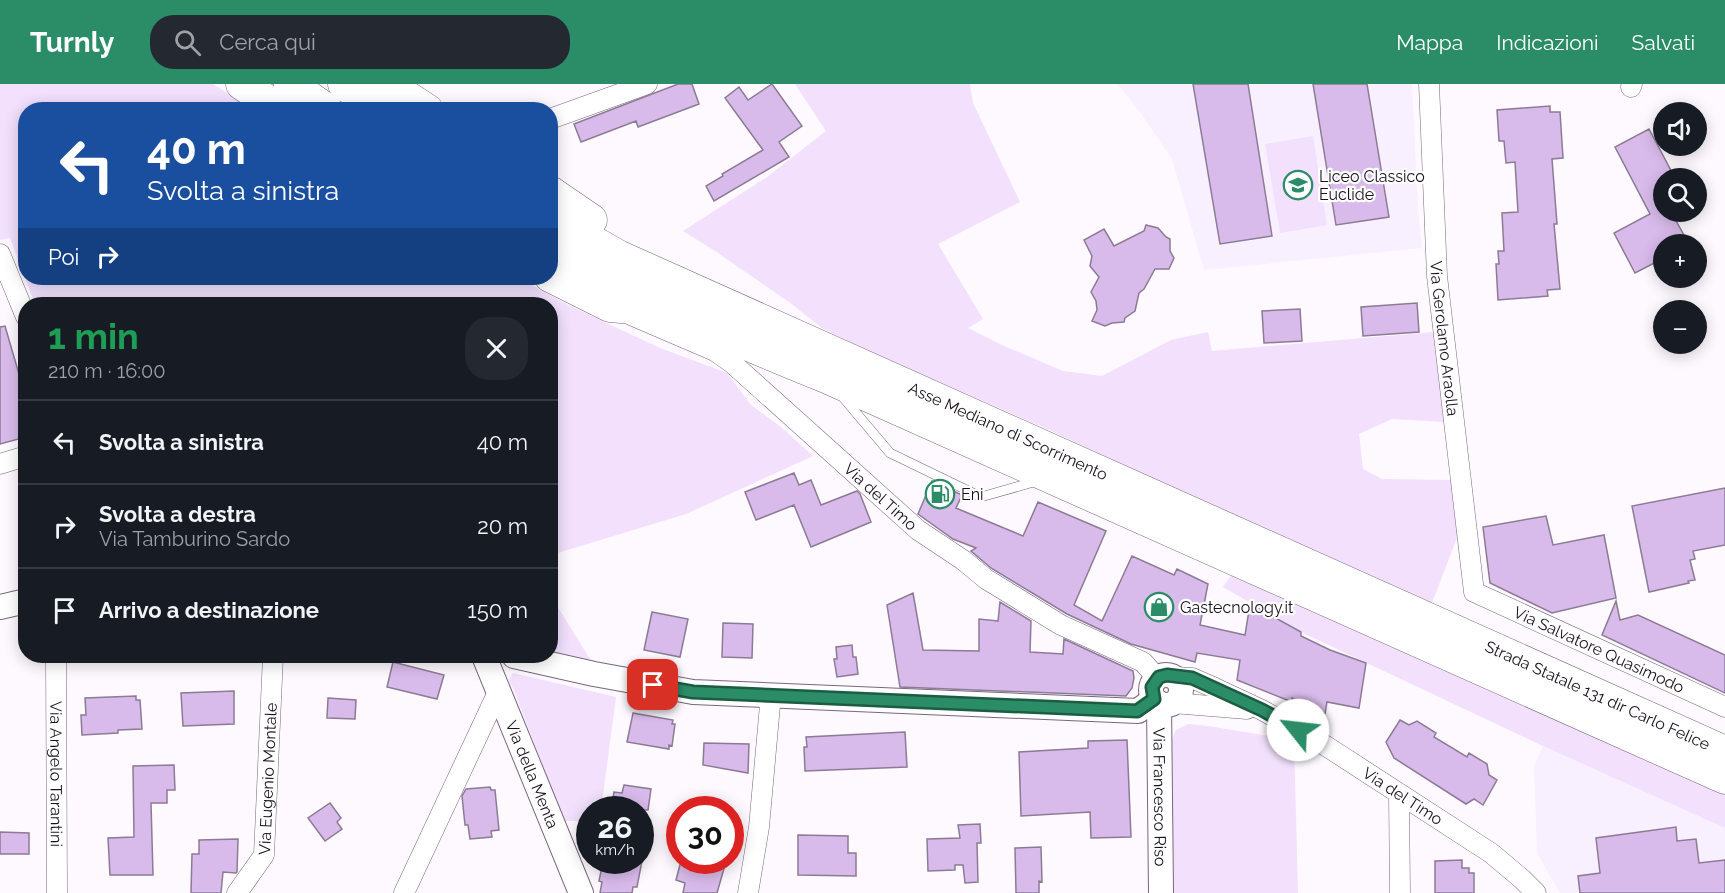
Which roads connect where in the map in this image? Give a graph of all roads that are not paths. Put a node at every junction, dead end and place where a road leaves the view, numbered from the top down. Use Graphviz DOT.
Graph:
graph roads {
  1 [pos="242,84"];
  2 [pos="290,84"];
  3 [pos="344,84"];
  4 [pos="387,84"];
  5 [pos="647,84"];
  6 [pos="1429,84"];
  7 [pos="269,102"];
  8 [pos="316,102"];
  9 [pos="370,102"];
  10 [pos="415,102"];
  11 [pos="558,116"];
  12 [pos="558,198"];
  13 [pos="558,222"];
  14 [pos="558,253"];
  15 [pos="618,256"];
  16 [pos="1,257"];
  17 [pos="558,280"];
  18 [pos="18,298"];
  19 [pos="610,306"];
  20 [pos="672,311"];
  21 [pos="826,377"];
  22 [pos="18,458"];
  23 [pos="0,464"];
  24 [pos="1052,477"];
  25 [pos="1474,592"];
  26 [pos="18,603"];
  27 [pos="0,607"];
  28 [pos="1470,651"];
  29 [pos="56,663"];
  30 [pos="273,663"];
  31 [pos="487,663"];
  32 [pos="545,663"];
  33 [pos="498,692"];
  34 [pos="1163,692"];
  35 [pos="771,694"];
  36 [pos="1725,707"];
  37 [pos="1725,752"];
  38 [pos="1725,778"];
  39 [pos="1399,795"];
  40 [pos="57,893"];
  41 [pos="237,893"];
  42 [pos="404,893"];
  43 [pos="581,893"];
  44 [pos="748,893"];
  45 [pos="1161,893"];
  46 [pos="1400,893"];
  47 [pos="1536,893"];
  1 -- 7 [label="highway"];
  2 -- 8 [label="highway"];
  3 -- 9 [label="highway"];
  4 -- 10 [label="highway"];
  5 -- 11 [label="street"];
  6 -- 25 [label="street, Via Gerolamo Araolla"];
  12 -- 15 [label="highway"];
  13 -- 15 [label="highway, Asse Mediano di Scorrimento"];
  14 -- 20 [label="highway, Asse Mediano di Scorrimento"];
  15 -- 28 [label="highway, Asse Mediano di Scorrimento"];
  16 -- 18 [label="street"];
  17 -- 19 [label="highway"];
  19 -- 20 [label="highway"];
  19 -- 34 [label="street, Via del Timo"];
  20 -- 21 [label="highway, Asse Mediano di Scorrimento"];
  21 -- 24 [label="highway, Asse Mediano di Scorrimento"];
  21 -- 24 [label="lane"];
  22 -- 23 [label="street"];
  24 -- 28 [label="highway, Asse Mediano di Scorrimento"];
  25 -- 36 [label="street, Via Salvatore Quasimodo"];
  26 -- 27 [label="street"];
  28 -- 37 [label="highway, Strada Statale 131 dir Carlo Felice"];
  28 -- 38 [label="highway, Strada Statale 131 dir Carlo Felice"];
  29 -- 40 [label="street, Via Angelo Tarantini"];
  30 -- 41 [label="street, Via Eugenio Montale"];
  31 -- 33 [label="street, Via della Menta"];
  32 -- 35 [label="street"];
  33 -- 42 [label="street"];
  33 -- 43 [label="street, Via della Menta"];
  34 -- 35 [label="street"];
  34 -- 39 [label="street, Via del Timo"];
  34 -- 45 [label="street, Via Francesco Riso"];
  35 -- 44 [label="street"];
  39 -- 46 [label="street"];
  39 -- 47 [label="street, Via del Timo"];
}
